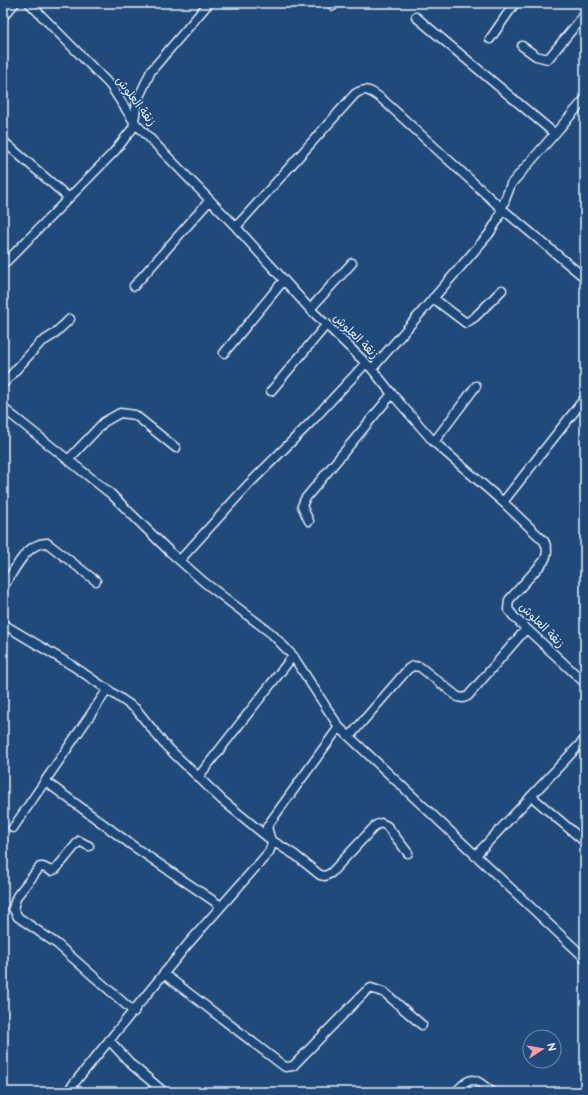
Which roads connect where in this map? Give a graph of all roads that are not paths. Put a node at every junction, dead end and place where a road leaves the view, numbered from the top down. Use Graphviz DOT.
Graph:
graph roads {
  1 [pos="15,3"];
  2 [pos="29,3"];
  3 [pos="209,3"];
  4 [pos="515,3"];
  5 [pos="585,14"];
  6 [pos="3,17"];
  7 [pos="416,17"];
  8 [pos="490,39"];
  9 [pos="522,46"];
  10 [pos="585,99"];
  11 [pos="135,123"];
  12 [pos="554,133"];
  13 [pos="3,141"];
  14 [pos="69,198"];
  15 [pos="210,200"];
  16 [pos="501,208"];
  17 [pos="236,227"];
  18 [pos="352,263"];
  19 [pos="3,265"];
  20 [pos="585,278"];
  21 [pos="284,280"];
  22 [pos="134,286"];
  23 [pos="502,290"];
  24 [pos="433,298"];
  25 [pos="310,309"];
  26 [pos="70,318"];
  27 [pos="327,324"];
  28 [pos="224,353"];
  29 [pos="366,363"];
  30 [pos="372,369"];
  31 [pos="3,384"];
  32 [pos="476,386"];
  33 [pos="271,391"];
  34 [pos="392,394"];
  35 [pos="585,398"];
  36 [pos="3,408"];
  37 [pos="434,442"];
  38 [pos="176,448"];
  39 [pos="69,459"];
  40 [pos="503,502"];
  41 [pos="309,521"];
  42 [pos="180,560"];
  43 [pos="96,581"];
  44 [pos="3,587"];
  45 [pos="3,624"];
  46 [pos="526,628"];
  47 [pos="293,656"];
  48 [pos="585,684"];
  49 [pos="108,689"];
  50 [pos="339,727"];
  51 [pos="350,736"];
  52 [pos="585,739"];
  53 [pos="198,776"];
  54 [pos="45,781"];
  55 [pos="531,796"];
  56 [pos="13,828"];
  57 [pos="271,840"];
  58 [pos="585,842"];
  59 [pos="90,846"];
  60 [pos="408,853"];
  61 [pos="475,856"];
  62 [pos="221,906"];
  63 [pos="585,958"];
  64 [pos="164,974"];
  65 [pos="134,1012"];
  66 [pos="422,1024"];
  67 [pos="109,1040"];
  68 [pos="67,1092"];
  69 [pos="164,1092"];
  70 [pos="456,1092"];
  71 [pos="492,1092"];
  1 -- 6 [label="street"];
  2 -- 11 [label="street, زنقة العلوش"];
  3 -- 11 [label="street"];
  4 -- 8 [label="street"];
  5 -- 9 [label="street"];
  7 -- 12 [label="street"];
  10 -- 12 [label="street"];
  11 -- 14 [label="street"];
  11 -- 15 [label="street, زنقة العلوش"];
  12 -- 16 [label="street"];
  13 -- 14 [label="street"];
  14 -- 19 [label="street"];
  15 -- 17 [label="street, زنقة العلوش"];
  15 -- 22 [label="street"];
  16 -- 17 [label="street"];
  16 -- 20 [label="street"];
  16 -- 24 [label="street"];
  17 -- 21 [label="street, زنقة العلوش"];
  18 -- 25 [label="street"];
  21 -- 25 [label="street, زنقة العلوش"];
  21 -- 28 [label="street"];
  23 -- 24 [label="street"];
  24 -- 30 [label="street"];
  25 -- 27 [label="street, زنقة العلوش"];
  26 -- 31 [label="street"];
  27 -- 29 [label="street, زنقة العلوش"];
  27 -- 33 [label="street"];
  29 -- 30 [label="street, زنقة العلوش"];
  29 -- 42 [label="street"];
  30 -- 34 [label="street, زنقة العلوش"];
  32 -- 37 [label="street"];
  34 -- 37 [label="street, زنقة العلوش"];
  34 -- 41 [label="street"];
  35 -- 40 [label="street"];
  36 -- 39 [label="street"];
  37 -- 40 [label="street, زنقة العلوش"];
  38 -- 39 [label="street"];
  39 -- 42 [label="street"];
  40 -- 46 [label="street, زنقة العلوش"];
  42 -- 47 [label="street"];
  43 -- 44 [label="street"];
  45 -- 49 [label="street"];
  46 -- 48 [label="street, زنقة العلوش"];
  46 -- 51 [label="street"];
  47 -- 50 [label="street"];
  47 -- 53 [label="street"];
  49 -- 53 [label="street"];
  49 -- 54 [label="street"];
  50 -- 51 [label="street"];
  50 -- 57 [label="street"];
  51 -- 61 [label="street"];
  52 -- 55 [label="street"];
  53 -- 57 [label="street"];
  54 -- 56 [label="street"];
  54 -- 62 [label="street"];
  55 -- 58 [label="street"];
  55 -- 61 [label="street"];
  57 -- 60 [label="street"];
  57 -- 62 [label="street"];
  59 -- 65 [label="street"];
  61 -- 63 [label="street"];
  62 -- 64 [label="street"];
  64 -- 65 [label="street"];
  64 -- 66 [label="street"];
  65 -- 67 [label="street"];
  67 -- 68 [label="street"];
  67 -- 69 [label="street"];
  70 -- 71 [label="street"];
}
